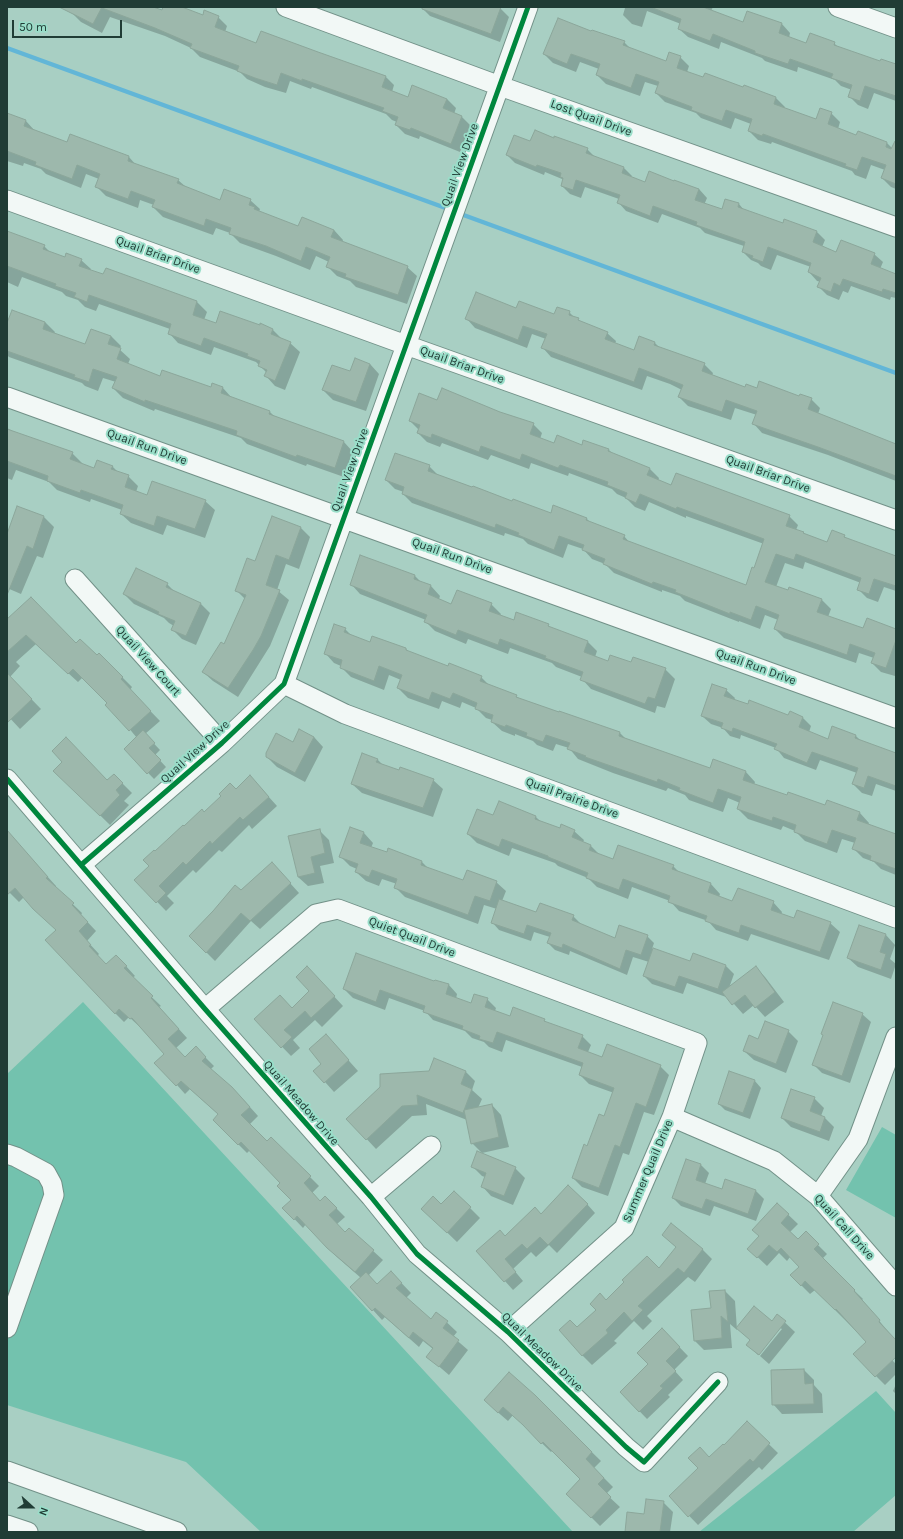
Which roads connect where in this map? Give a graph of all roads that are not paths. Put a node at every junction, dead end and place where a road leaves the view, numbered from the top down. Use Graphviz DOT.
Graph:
graph roads {
  1 [pos="286,7"];
  2 [pos="528,7"];
  3 [pos="838,7"];
  4 [pos="896,28"];
  5 [pos="500,86"];
  6 [pos="7,200"];
  7 [pos="896,227"];
  8 [pos="406,345"];
  9 [pos="7,397"];
  10 [pos="344,517"];
  11 [pos="896,520"];
  12 [pos="75,579"];
  13 [pos="284,684"];
  14 [pos="896,718"];
  15 [pos="222,743"];
  16 [pos="7,779"];
  17 [pos="81,865"];
  18 [pos="896,918"];
  19 [pos="205,1009"];
  20 [pos="644,1024"];
  21 [pos="896,1037"];
  22 [pos="672,1117"];
  23 [pos="431,1146"];
  24 [pos="7,1154"];
  25 [pos="818,1196"];
  26 [pos="371,1197"];
  27 [pos="892,1281"];
  28 [pos="7,1328"];
  29 [pos="508,1332"];
  30 [pos="718,1382"];
  31 [pos="7,1471"];
  32 [pos="7,1524"];
  33 [pos="28,1532"];
  34 [pos="177,1532"];
  1 -- 5 [label="street, Lost Quail Drive"];
  2 -- 5 [label="street, Quail View Drive"];
  3 -- 4 [label="street"];
  5 -- 7 [label="street, Lost Quail Drive"];
  5 -- 8 [label="street, Quail View Drive"];
  6 -- 8 [label="street, Quail Briar Drive"];
  8 -- 10 [label="street, Quail View Drive"];
  8 -- 11 [label="street, Quail Briar Drive"];
  9 -- 10 [label="street, Quail Run Drive"];
  10 -- 13 [label="street, Quail View Drive"];
  10 -- 14 [label="street, Quail Run Drive"];
  12 -- 15 [label="street, Quail View Court"];
  13 -- 15 [label="street, Quail View Drive"];
  13 -- 18 [label="street, Quail Prairie Drive"];
  15 -- 17 [label="street, Quail View Drive"];
  16 -- 17 [label="street, Quail Meadow Drive"];
  17 -- 19 [label="street, Quail Meadow Drive"];
  19 -- 20 [label="street, Quiet Quail Drive"];
  19 -- 26 [label="street, Quail Meadow Drive"];
  20 -- 22 [label="street, Summer Quail Drive"];
  21 -- 25 [label="street"];
  22 -- 25 [label="street, Quail Call Drive"];
  22 -- 29 [label="street, Summer Quail Drive"];
  23 -- 26 [label="street"];
  24 -- 28 [label="street"];
  25 -- 27 [label="street, Quail Call Drive"];
  26 -- 29 [label="street, Quail Meadow Drive"];
  29 -- 30 [label="street, Quail Meadow Drive"];
  31 -- 34 [label="street"];
  32 -- 33 [label="street"];
}
